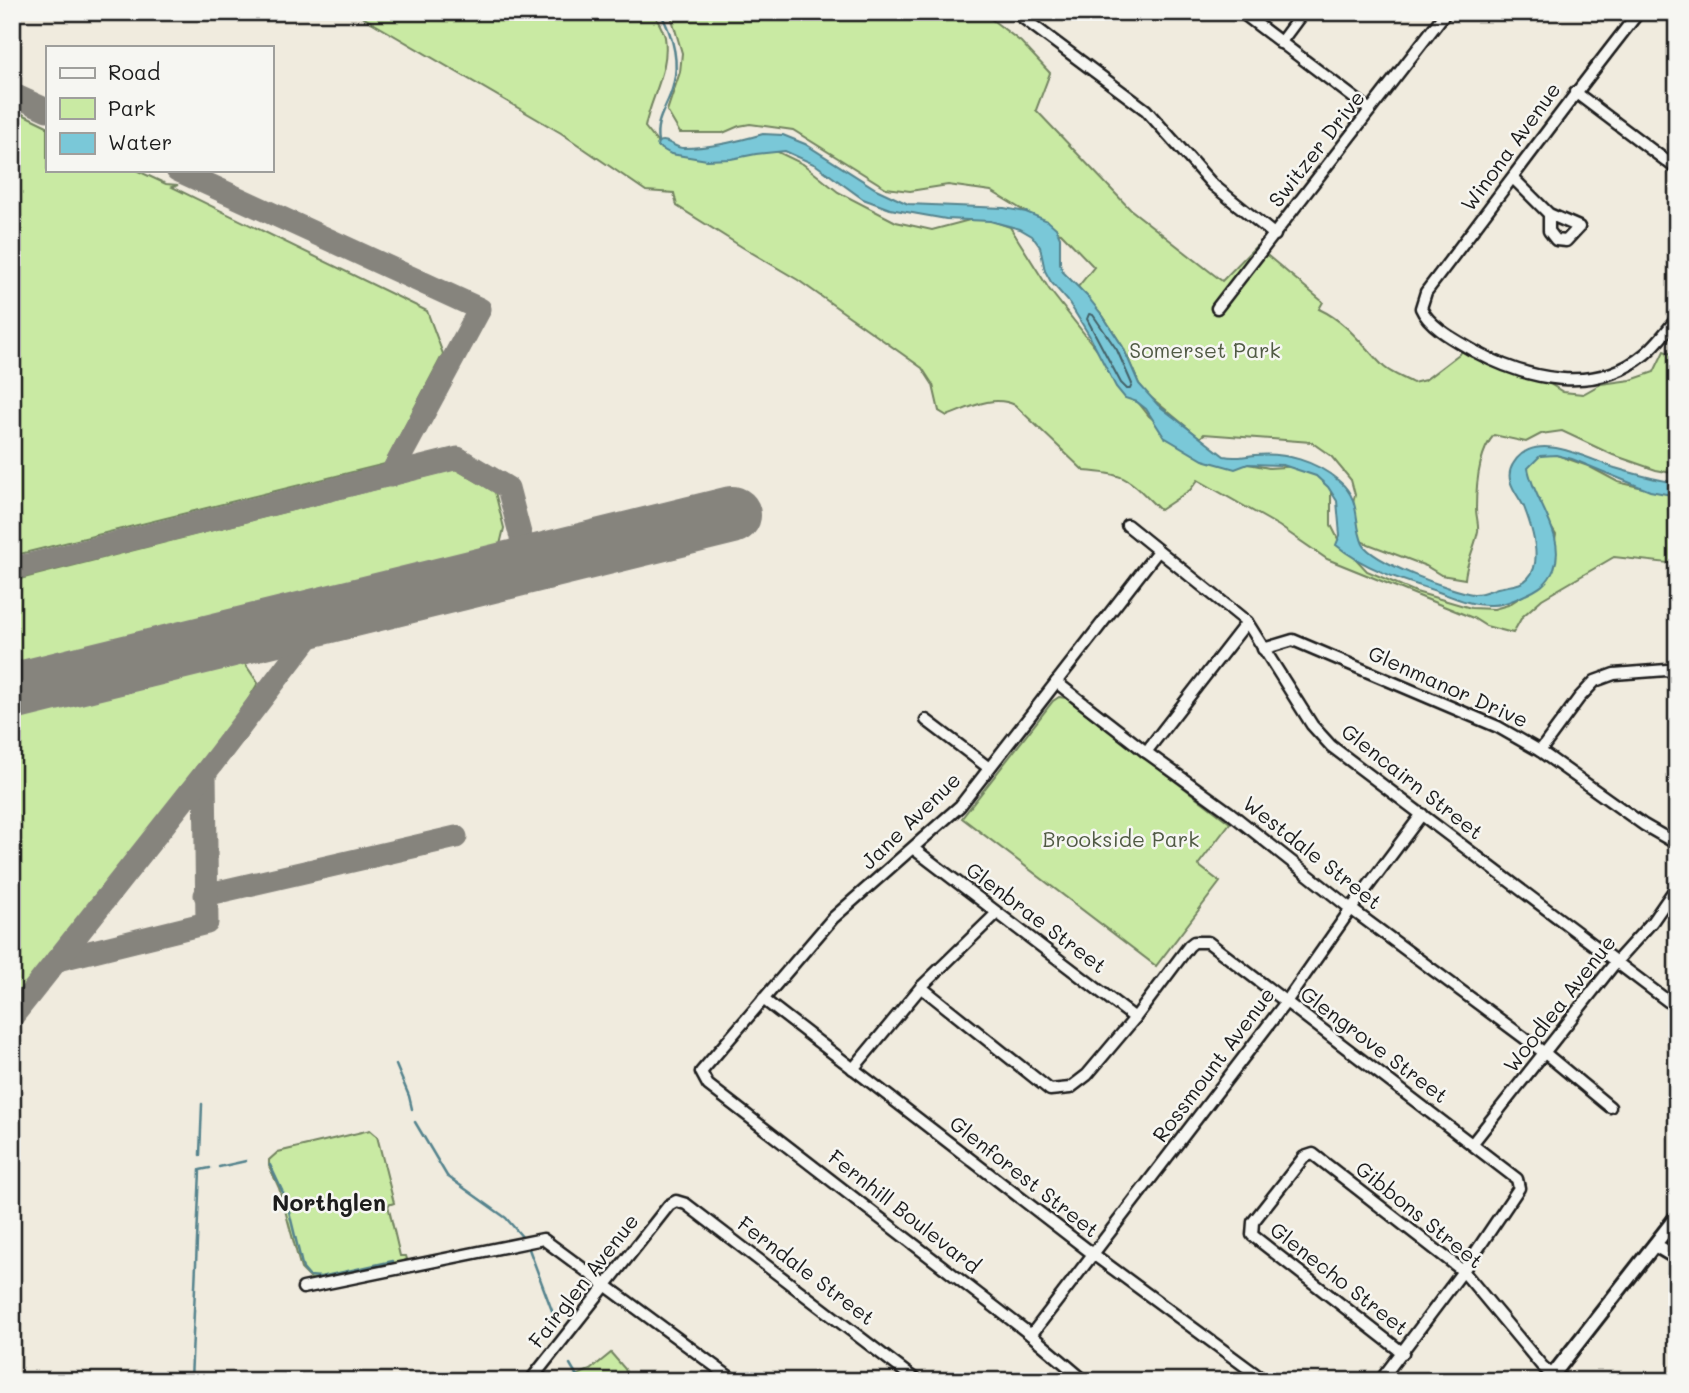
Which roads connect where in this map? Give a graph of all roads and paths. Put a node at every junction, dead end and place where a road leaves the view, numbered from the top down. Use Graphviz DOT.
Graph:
graph roads {
  1 [pos="1015,12"];
  2 [pos="1241,12"];
  3 [pos="1303,12"];
  4 [pos="1446,12"];
  5 [pos="1639,12"];
  6 [pos="1280,43"];
  7 [pos="1575,92"];
  8 [pos="1370,110"];
  9 [pos="1677,169"];
  10 [pos="1513,178"];
  11 [pos="1549,214"];
  12 [pos="1275,235"];
  13 [pos="1217,308"];
  14 [pos="1677,318"];
  15 [pos="1127,525"];
  16 [pos="1158,551"];
  17 [pos="1247,622"];
  18 [pos="1263,649"];
  19 [pos="1677,675"];
  20 [pos="1056,682"];
  21 [pos="926,720"];
  22 [pos="1540,751"];
  23 [pos="1146,752"];
  24 [pos="989,768"];
  25 [pos="1422,814"];
  26 [pos="1677,844"];
  27 [pos="914,849"];
  28 [pos="1677,886"];
  29 [pos="1351,909"];
  30 [pos="997,913"];
  31 [pos="1615,963"];
  32 [pos="921,987"];
  33 [pos="763,999"];
  34 [pos="1286,1002"];
  35 [pos="1677,1008"];
  36 [pos="1135,1018"];
  37 [pos="1546,1054"];
  38 [pos="853,1069"];
  39 [pos="701,1072"];
  40 [pos="1610,1108"];
  41 [pos="1472,1144"];
  42 [pos="1304,1157"];
  43 [pos="668,1205"];
  44 [pos="1677,1216"];
  45 [pos="1655,1245"];
  46 [pos="1093,1254"];
  47 [pos="1677,1258"];
  48 [pos="1463,1270"];
  49 [pos="606,1286"];
  50 [pos="303,1288"];
  51 [pos="1031,1335"];
  52 [pos="1403,1353"];
  53 [pos="1553,1379"];
  54 [pos="530,1381"];
  55 [pos="735,1381"];
  56 [pos="917,1381"];
  57 [pos="1085,1381"];
  58 [pos="1265,1381"];
  59 [pos="1380,1381"];
  1 -- 12 [label="street"];
  2 -- 6 [label="street"];
  3 -- 6 [label="street"];
  4 -- 8 [label="street, Switzer Drive"];
  5 -- 7 [label="street, Winona Avenue"];
  6 -- 8 [label="street"];
  7 -- 9 [label="street"];
  7 -- 10 [label="street, Winona Avenue"];
  8 -- 12 [label="street, Switzer Drive"];
  10 -- 11 [label="street"];
  10 -- 14 [label="street, Winona Avenue"];
  12 -- 13 [label="street, Switzer Drive"];
  15 -- 16 [label="street, Glencairn Street"];
  16 -- 17 [label="street, Glencairn Street"];
  16 -- 20 [label="street, Jane Avenue"];
  17 -- 18 [label="street, Glencairn Street"];
  17 -- 23 [label="street"];
  18 -- 22 [label="street, Glenmanor Drive"];
  18 -- 25 [label="street, Glencairn Street"];
  19 -- 22 [label="street"];
  20 -- 23 [label="street, Westdale Street"];
  20 -- 24 [label="street, Jane Avenue"];
  21 -- 24 [label="street"];
  22 -- 26 [label="street, Glenmanor Drive"];
  23 -- 29 [label="street, Westdale Street"];
  24 -- 27 [label="street, Jane Avenue"];
  25 -- 29 [label="street, Rossmount Avenue"];
  25 -- 31 [label="street, Glencairn Street"];
  27 -- 30 [label="street, Glenbrae Street"];
  27 -- 33 [label="street, Jane Avenue"];
  28 -- 31 [label="street, Woodlea Avenue"];
  29 -- 34 [label="street, Rossmount Avenue"];
  29 -- 37 [label="street, Westdale Street"];
  30 -- 32 [label="street"];
  30 -- 36 [label="street, Glenbrae Street"];
  31 -- 35 [label="street, Glencairn Street"];
  31 -- 37 [label="street, Woodlea Avenue"];
  32 -- 36 [label="street"];
  32 -- 38 [label="street"];
  33 -- 38 [label="street, Glenforest Street"];
  33 -- 39 [label="street, Jane Avenue"];
  34 -- 36 [label="street, Glengrove Street"];
  34 -- 41 [label="street, Glengrove Street"];
  34 -- 46 [label="street, Rossmount Avenue"];
  37 -- 40 [label="street, Westdale Street"];
  37 -- 41 [label="street, Woodlea Avenue"];
  38 -- 46 [label="street, Glenforest Street"];
  39 -- 51 [label="street, Fernhill Boulevard"];
  41 -- 48 [label="street, Glengrove Street"];
  42 -- 48 [label="street, Gibbons Street"];
  42 -- 52 [label="street, Glenecho Street"];
  43 -- 49 [label="street, Fairglen Avenue"];
  43 -- 56 [label="street, Ferndale Street"];
  44 -- 45 [label="main road"];
  45 -- 47 [label="main road"];
  45 -- 53 [label="main road"];
  46 -- 51 [label="street, Rossmount Avenue"];
  46 -- 58 [label="street, Glenforest Street"];
  48 -- 52 [label="street"];
  48 -- 53 [label="street, Gibbons Street"];
  49 -- 50 [label="street"];
  49 -- 54 [label="street, Fairglen Avenue"];
  49 -- 55 [label="street"];
  51 -- 57 [label="street, Fernhill Boulevard"];
  52 -- 59 [label="street"];
}
